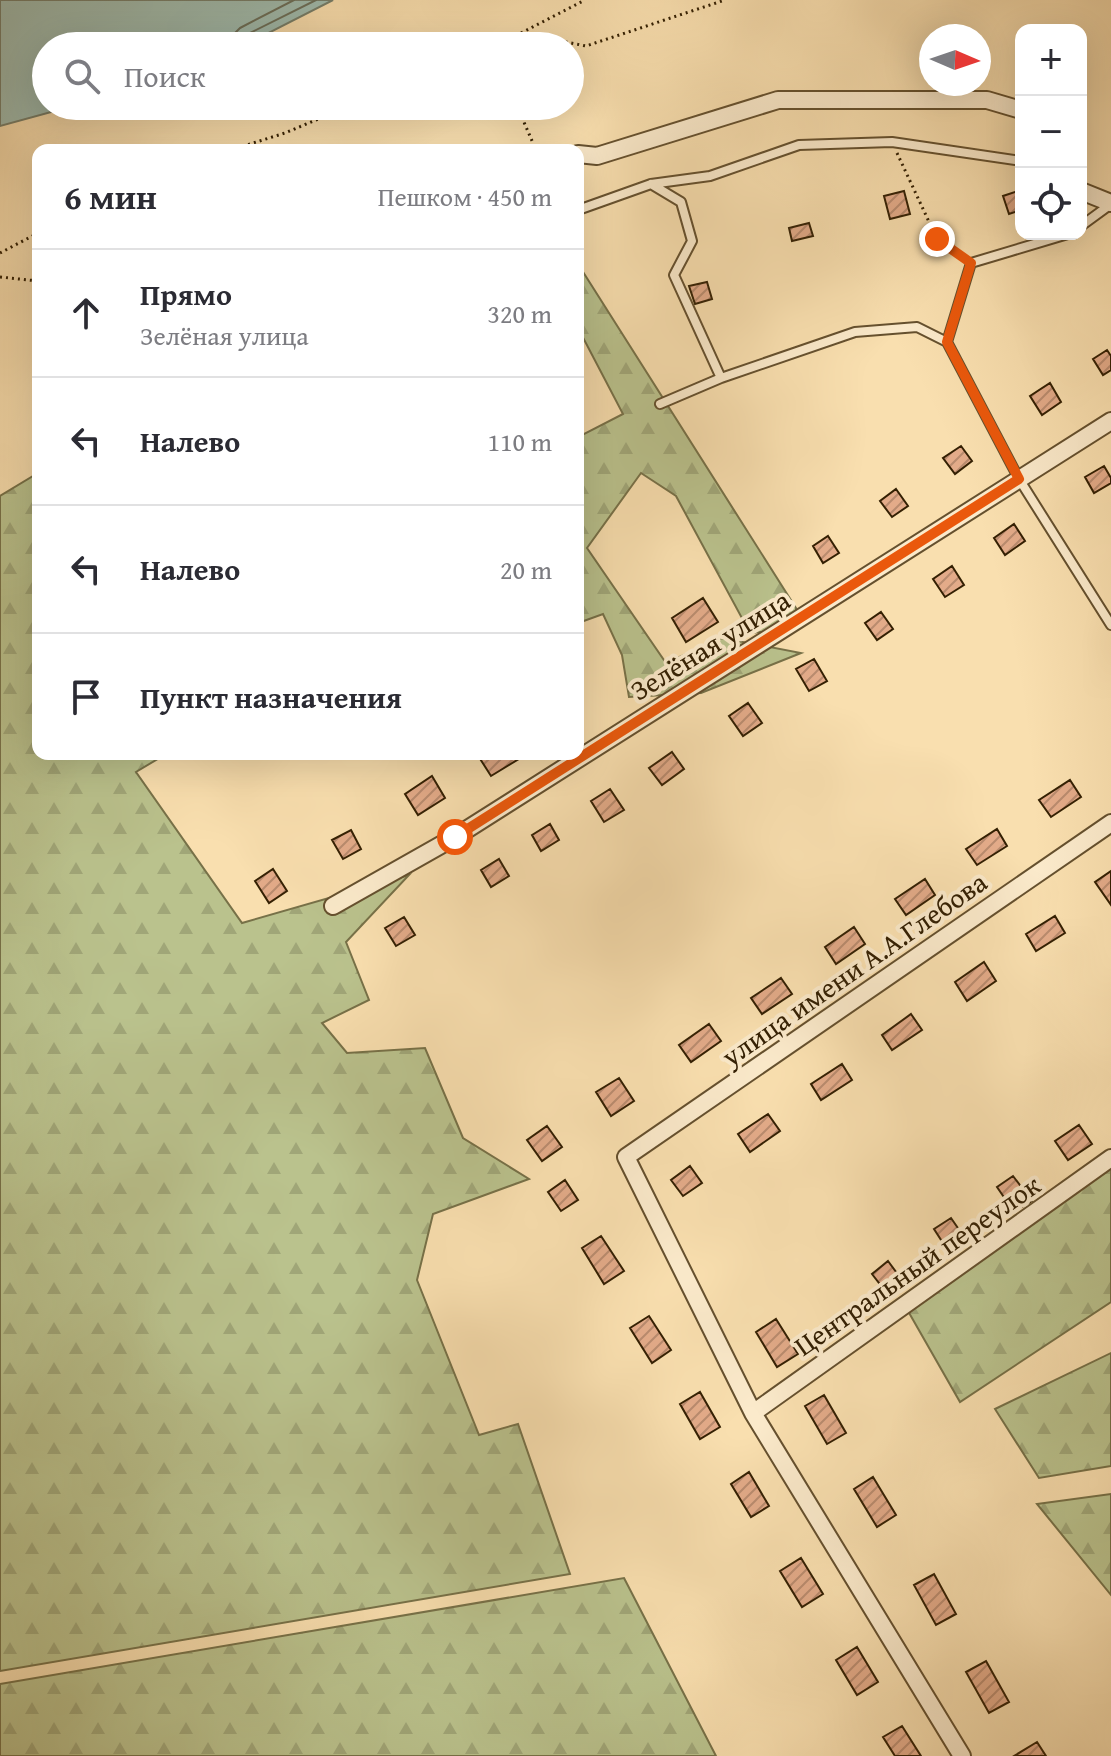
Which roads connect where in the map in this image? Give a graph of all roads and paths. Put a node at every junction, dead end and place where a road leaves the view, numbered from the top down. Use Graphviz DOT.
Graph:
graph roads {
  1 [pos="585,0"];
  2 [pos="725,0"];
  3 [pos="523,32"];
  4 [pos="584,46"];
  5 [pos="1015,108"];
  6 [pos="316,120"];
  7 [pos="523,120"];
  8 [pos="892,142"];
  9 [pos="250,144"];
  10 [pos="533,144"];
  11 [pos="584,155"];
  12 [pos="1015,160"];
  13 [pos="651,184"];
  14 [pos="1087,194"];
  15 [pos="1111,204"];
  16 [pos="584,208"];
  17 [pos="1087,222"];
  18 [pos="32,236"];
  19 [pos="1048,240"];
  20 [pos="0,253"];
  21 [pos="971,263"];
  22 [pos="0,277"];
  23 [pos="32,280"];
  24 [pos="947,342"];
  25 [pos="721,378"];
  26 [pos="660,404"];
  27 [pos="1111,421"];
  28 [pos="1019,479"];
  29 [pos="1111,625"];
  30 [pos="584,755"];
  31 [pos="576,760"];
  32 [pos="1111,823"];
  33 [pos="333,906"];
  34 [pos="1111,1158"];
  35 [pos="753,1413"];
  36 [pos="962,1756"];
  1 -- 3 [label="path"];
  2 -- 4 [label="path"];
  5 -- 11 [label="street"];
  6 -- 9 [label="path"];
  7 -- 10 [label="path"];
  8 -- 12 [label="lane"];
  8 -- 13 [label="lane"];
  8 -- 21 [label="path"];
  13 -- 16 [label="lane"];
  13 -- 25 [label="lane"];
  14 -- 15 [label="street"];
  15 -- 17 [label="lane"];
  18 -- 20 [label="path"];
  19 -- 21 [label="lane"];
  21 -- 24 [label="lane"];
  22 -- 23 [label="path"];
  24 -- 25 [label="lane"];
  24 -- 28 [label="lane"];
  25 -- 26 [label="lane"];
  27 -- 28 [label="street, Зелёная улица"];
  28 -- 29 [label="lane"];
  28 -- 30 [label="street, Зелёная улица"];
  31 -- 33 [label="street, Зелёная улица"];
  32 -- 35 [label="street, улица имени А.А.Глебова"];
  34 -- 35 [label="street, Центральный переулок"];
  35 -- 36 [label="street"];
}
